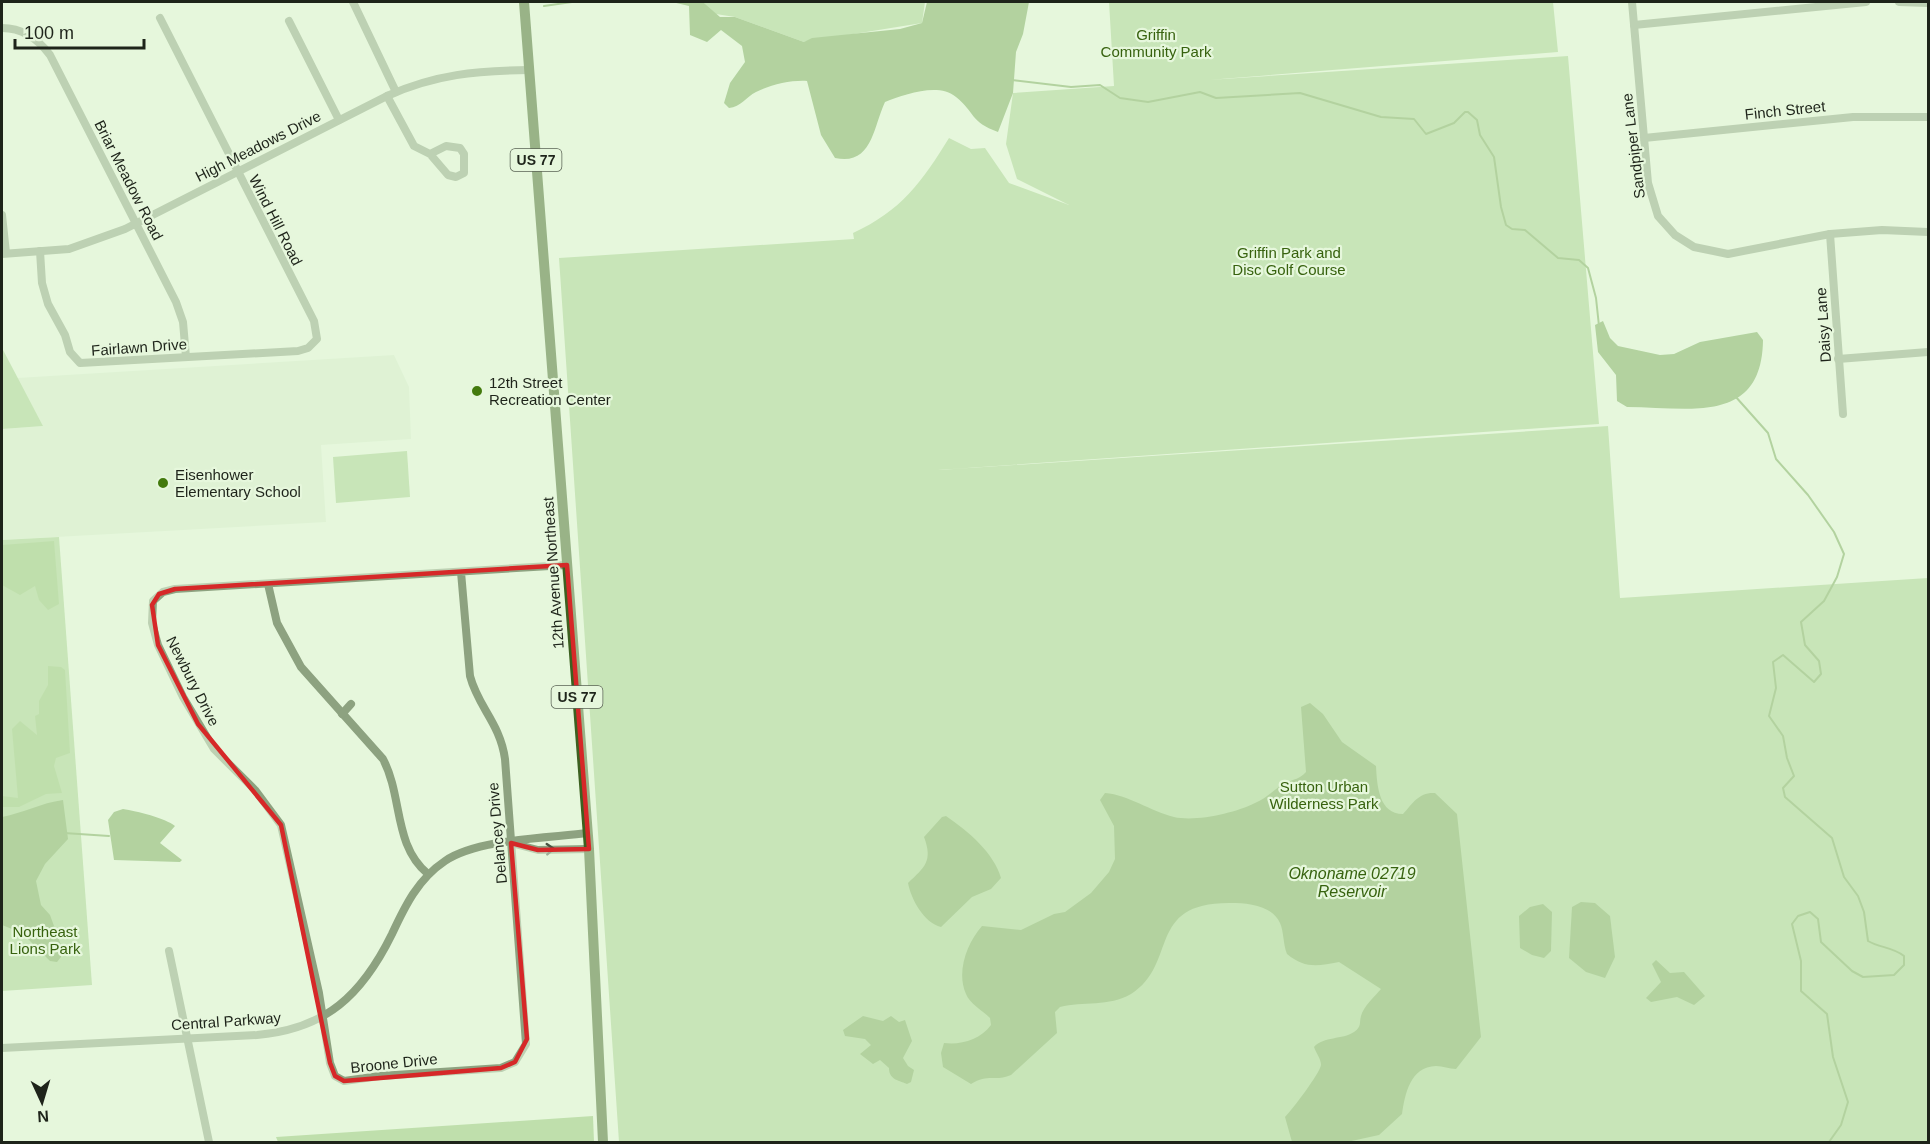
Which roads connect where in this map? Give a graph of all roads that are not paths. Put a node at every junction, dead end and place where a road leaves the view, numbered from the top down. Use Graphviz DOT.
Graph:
graph roads {
  1 [pos="352,2"];
  2 [pos="524,2"];
  3 [pos="1632,2"];
  4 [pos="1751,2"];
  5 [pos="1866,2"];
  6 [pos="1899,2"];
  7 [pos="1929,3"];
  8 [pos="1752,13"];
  9 [pos="160,18"];
  10 [pos="289,21"];
  11 [pos="1634,25"];
  12 [pos="2,28"];
  13 [pos="529,70"];
  14 [pos="392,94"];
  15 [pos="1929,117"];
  16 [pos="339,120"];
  17 [pos="1644,138"];
  18 [pos="430,154"];
  19 [pos="237,172"];
  20 [pos="2,215"];
  21 [pos="136,224"];
  22 [pos="1929,232"];
  23 [pos="1830,234"];
  24 [pos="40,251"];
  25 [pos="4,253"];
  26 [pos="317,339"];
  27 [pos="1929,352"];
  28 [pos="186,357"];
  29 [pos="1838,359"];
  30 [pos="1843,414"];
  31 [pos="567,565"];
  32 [pos="461,572"];
  33 [pos="268,584"];
  34 [pos="351,704"];
  35 [pos="342,714"];
  36 [pos="588,833"];
  37 [pos="511,843"];
  38 [pos="589,849"];
  39 [pos="428,874"];
  40 [pos="169,951"];
  41 [pos="321,1017"];
  42 [pos="187,1037"];
  43 [pos="2,1048"];
  44 [pos="482,1068"];
  45 [pos="208,1143"];
  46 [pos="603,1143"];
  1 -- 14 [label="street"];
  2 -- 13 [label="main road, 12th Avenue Northeast / US 77"];
  3 -- 11 [label="street, Sandpiper Lane"];
  4 -- 8 [label="street"];
  5 -- 8 [label="street"];
  6 -- 7 [label="street"];
  8 -- 11 [label="street"];
  9 -- 19 [label="street, Wind Hill Road"];
  10 -- 16 [label="street"];
  11 -- 17 [label="street, Sandpiper Lane"];
  12 -- 21 [label="street, Briar Meadow Road"];
  13 -- 14 [label="street, High Meadows Drive"];
  13 -- 31 [label="main road, 12th Avenue Northeast / US 77"];
  14 -- 16 [label="street, High Meadows Drive"];
  14 -- 18 [label="street"];
  15 -- 17 [label="street, Finch Street"];
  16 -- 19 [label="street, High Meadows Drive"];
  17 -- 23 [label="street, Sandpiper Lane"];
  19 -- 21 [label="street, High Meadows Drive"];
  19 -- 26 [label="street, Wind Hill Road"];
  20 -- 25 [label="street"];
  21 -- 24 [label="street, High Meadows Drive"];
  21 -- 28 [label="street, Briar Meadow Road"];
  22 -- 23 [label="street, Sandpiper Lane"];
  23 -- 29 [label="street, Daisy Lane"];
  24 -- 25 [label="street, High Meadows Drive"];
  24 -- 28 [label="street, Fairlawn Drive"];
  26 -- 28 [label="street, Fairlawn Drive"];
  27 -- 29 [label="street"];
  29 -- 30 [label="street, Daisy Lane"];
  31 -- 32 [label="street, Newbury Drive"];
  31 -- 36 [label="main road, 12th Avenue Northeast / US 77"];
  32 -- 33 [label="street, Newbury Drive"];
  32 -- 37 [label="street, Delancey Drive"];
  33 -- 35 [label="street"];
  33 -- 41 [label="street, Newbury Drive"];
  34 -- 35 [label="street"];
  35 -- 39 [label="street"];
  36 -- 37 [label="street, Central Parkway"];
  36 -- 38 [label="main road, 12th Avenue Northeast / US 77"];
  37 -- 38 [label="street, Central Parkway, one-way"];
  37 -- 39 [label="street, Central Parkway"];
  37 -- 44 [label="street, Delancey Drive"];
  38 -- 46 [label="main road, 12th Avenue Northeast / US 77"];
  39 -- 41 [label="street, Central Parkway"];
  40 -- 42 [label="street"];
  41 -- 42 [label="street, Central Parkway"];
  41 -- 44 [label="street, Broone Drive"];
  42 -- 43 [label="street, Central Parkway"];
  42 -- 45 [label="street"];
}
